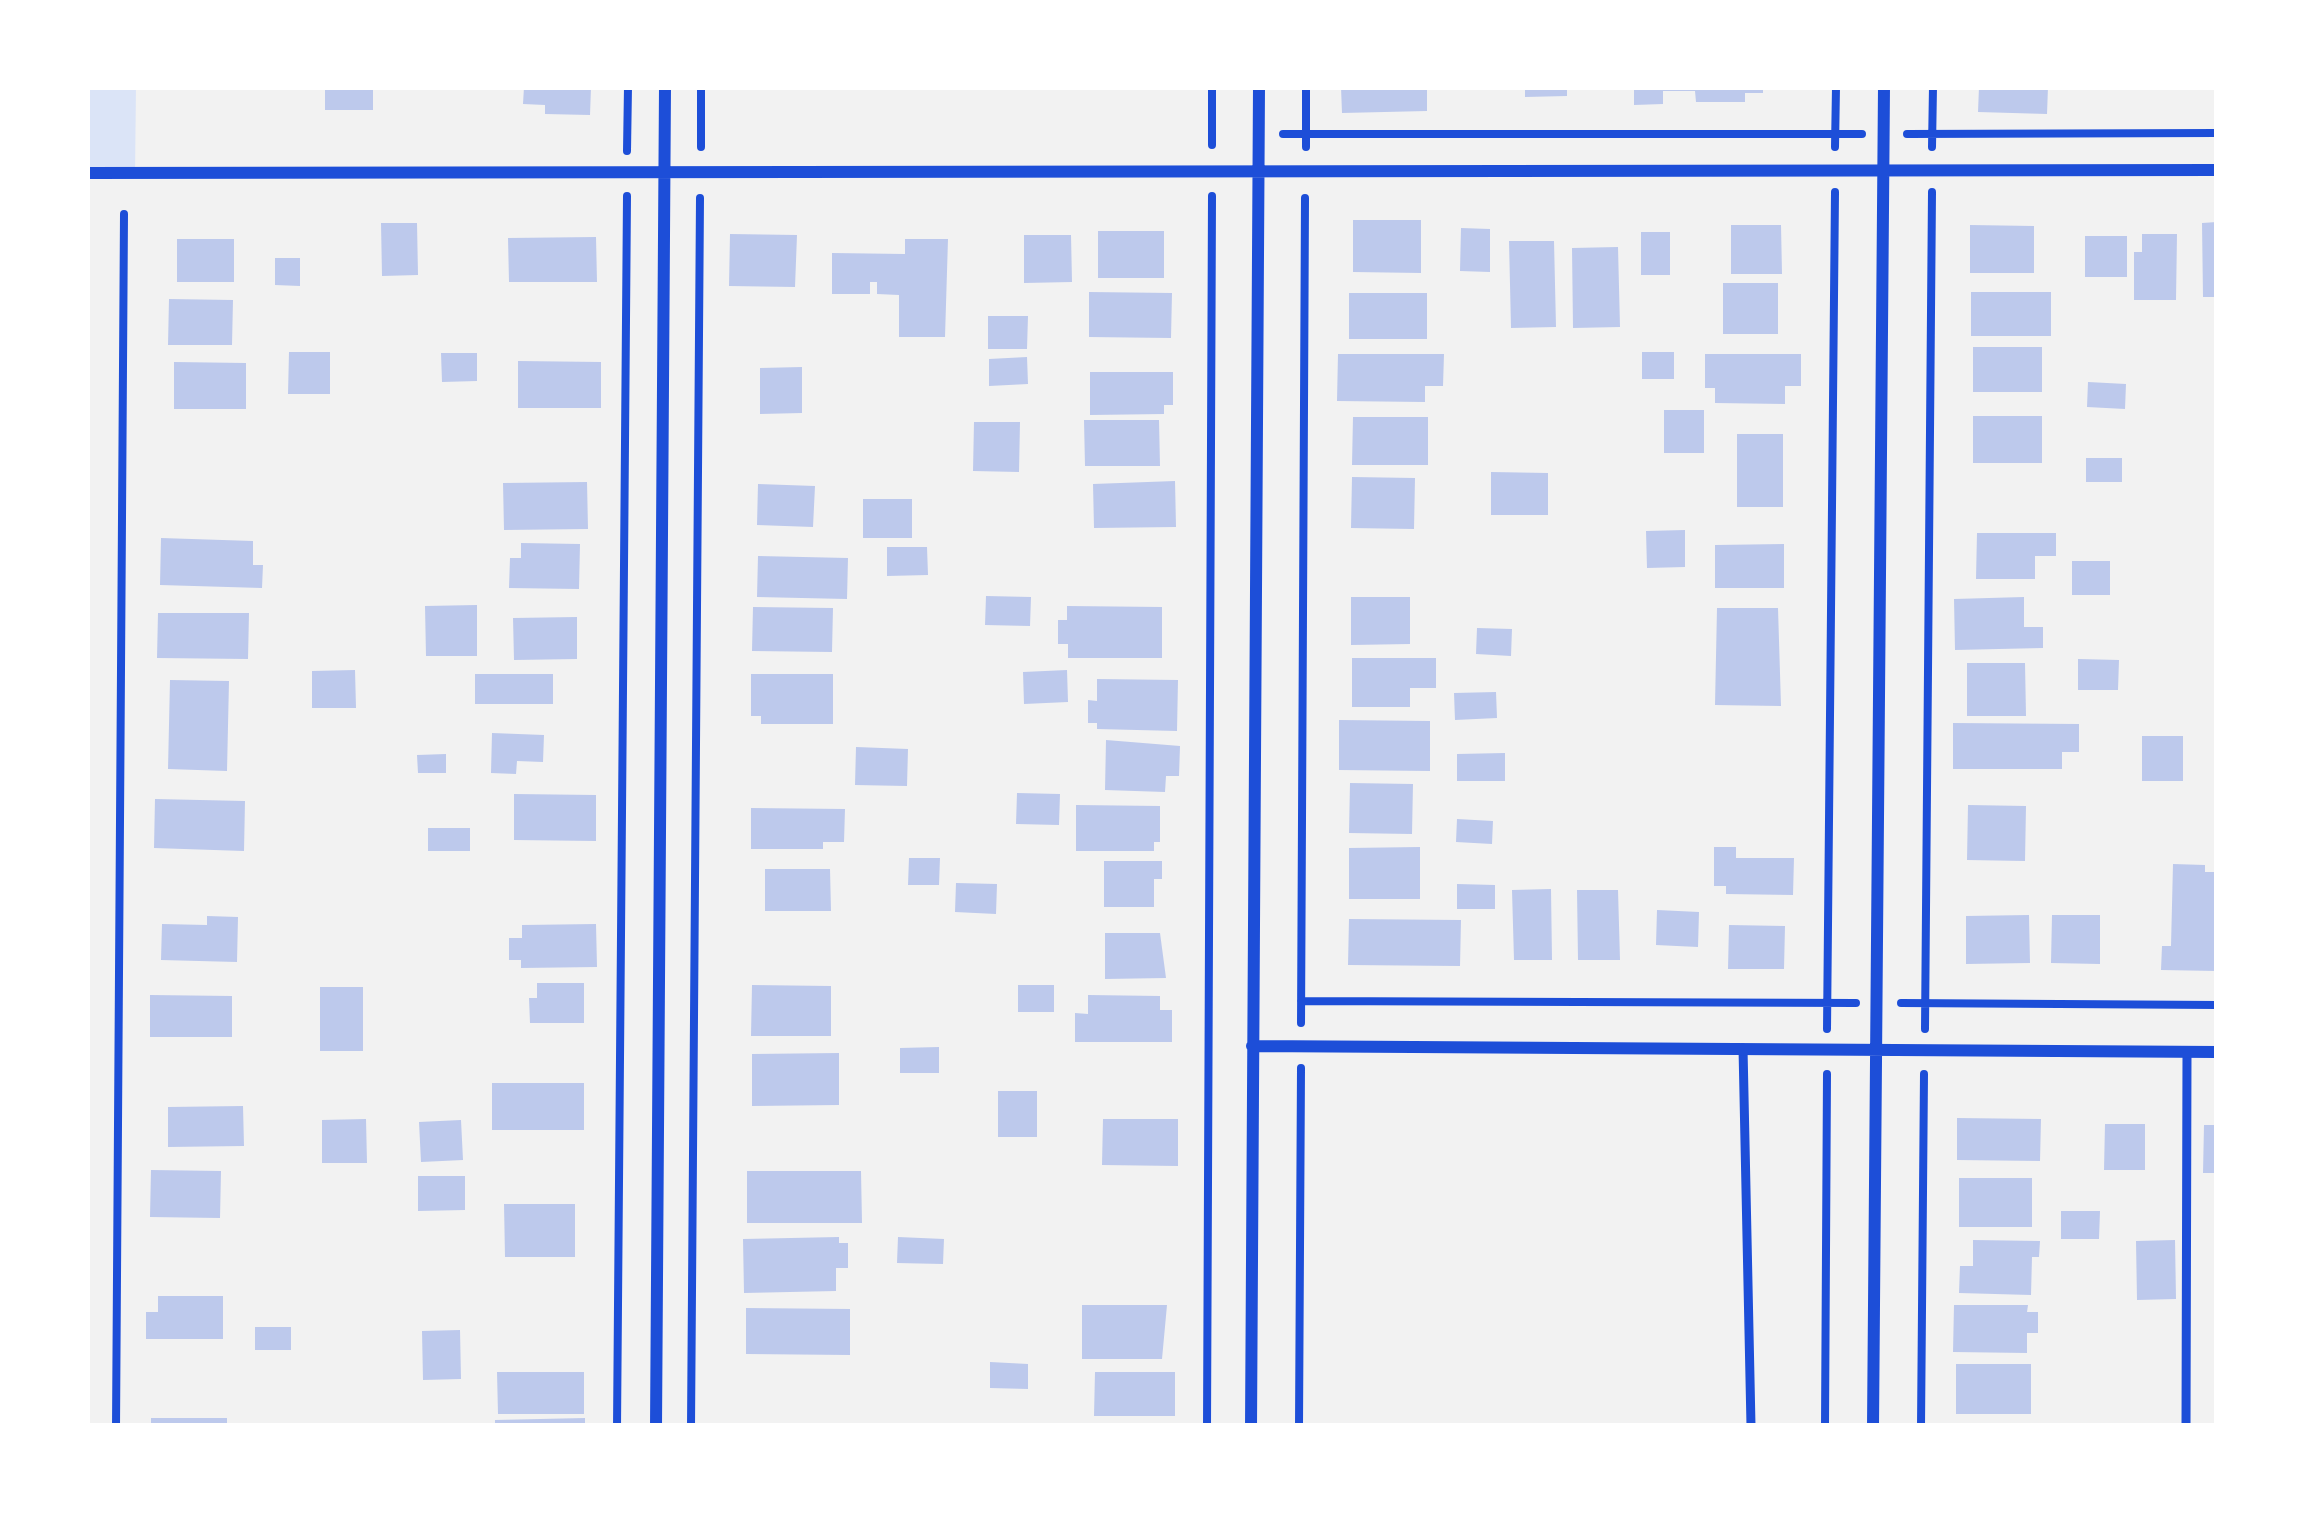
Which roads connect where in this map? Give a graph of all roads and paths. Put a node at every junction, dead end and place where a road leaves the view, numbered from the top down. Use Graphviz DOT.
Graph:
graph roads {
  1 [pos="628,87"];
  2 [pos="664,87"];
  3 [pos="701,87"];
  4 [pos="1212,87"];
  5 [pos="1259,87"];
  6 [pos="1306,87"];
  7 [pos="1836,87"];
  8 [pos="1884,87"];
  9 [pos="1933,87"];
  10 [pos="2217,133"];
  11 [pos="1212,134"];
  12 [pos="1259,134"];
  13 [pos="1306,134"];
  14 [pos="1835,134"];
  15 [pos="1884,134"];
  16 [pos="1933,134"];
  17 [pos="663,169"];
  18 [pos="627,170"];
  19 [pos="700,170"];
  20 [pos="2217,170"];
  21 [pos="1211,171"];
  22 [pos="1258,171"];
  23 [pos="1305,171"];
  24 [pos="1835,171"];
  25 [pos="1932,171"];
  26 [pos="1883,172"];
  27 [pos="87,173"];
  28 [pos="124,214"];
  29 [pos="1301,1001"];
  30 [pos="1827,1003"];
  31 [pos="1876,1004"];
  32 [pos="1925,1004"];
  33 [pos="2217,1005"];
  34 [pos="1252,1046"];
  35 [pos="1301,1046"];
  36 [pos="1743,1048"];
  37 [pos="1827,1050"];
  38 [pos="1875,1050"];
  39 [pos="1924,1051"];
  40 [pos="2187,1052"];
  41 [pos="2217,1052"];
  42 [pos="116,1426"];
  43 [pos="617,1426"];
  44 [pos="656,1426"];
  45 [pos="691,1426"];
  46 [pos="1207,1426"];
  47 [pos="1251,1426"];
  48 [pos="1299,1426"];
  49 [pos="1751,1426"];
  50 [pos="1825,1426"];
  51 [pos="1873,1426"];
  52 [pos="1921,1426"];
  53 [pos="2186,1426"];
  1 -- 18 [label="path"];
  2 -- 17 [label="street"];
  3 -- 19 [label="path"];
  4 -- 11 [label="path"];
  5 -- 12 [label="street"];
  6 -- 13 [label="path"];
  7 -- 14 [label="path"];
  8 -- 15 [label="street"];
  9 -- 16 [label="path"];
  10 -- 16 [label="path"];
  11 -- 12 [label="path"];
  11 -- 21 [label="path"];
  12 -- 13 [label="path"];
  12 -- 22 [label="street"];
  13 -- 14 [label="path"];
  13 -- 23 [label="path"];
  14 -- 15 [label="path"];
  14 -- 24 [label="path"];
  15 -- 16 [label="path"];
  15 -- 26 [label="street"];
  16 -- 25 [label="path"];
  17 -- 18 [label="street"];
  17 -- 19 [label="street"];
  17 -- 44 [label="street"];
  18 -- 27 [label="street"];
  18 -- 43 [label="path"];
  19 -- 21 [label="street"];
  19 -- 45 [label="path"];
  20 -- 25 [label="street"];
  21 -- 22 [label="street"];
  21 -- 46 [label="path"];
  22 -- 23 [label="street"];
  22 -- 34 [label="street"];
  23 -- 24 [label="street"];
  23 -- 29 [label="path"];
  24 -- 26 [label="street"];
  24 -- 30 [label="path"];
  25 -- 26 [label="street"];
  25 -- 32 [label="path"];
  26 -- 31 [label="street"];
  28 -- 42 [label="path"];
  29 -- 30 [label="path"];
  29 -- 35 [label="path"];
  30 -- 31 [label="path"];
  30 -- 37 [label="path"];
  31 -- 32 [label="path"];
  31 -- 38 [label="street"];
  32 -- 33 [label="path"];
  32 -- 39 [label="path"];
  34 -- 35 [label="street"];
  34 -- 47 [label="street"];
  35 -- 36 [label="street"];
  35 -- 48 [label="path"];
  36 -- 37 [label="street"];
  36 -- 49 [label="lane"];
  37 -- 38 [label="street"];
  37 -- 50 [label="path"];
  38 -- 39 [label="street"];
  38 -- 51 [label="street"];
  39 -- 40 [label="street"];
  39 -- 52 [label="path"];
  40 -- 41 [label="street"];
  40 -- 53 [label="lane"];
}
